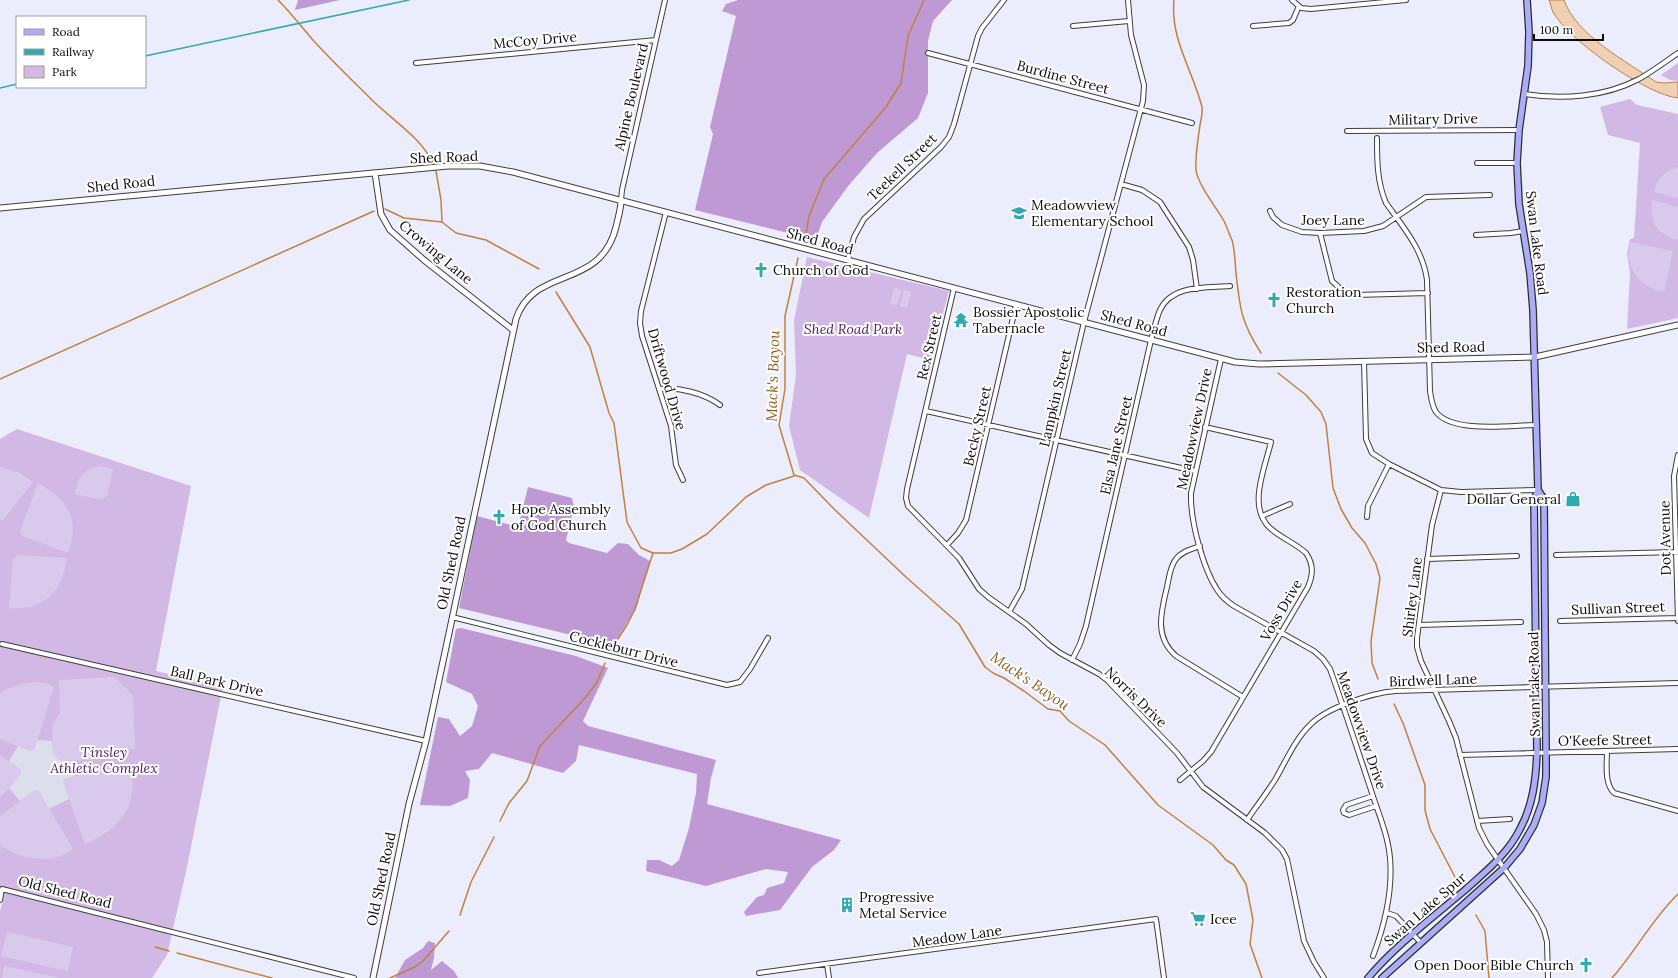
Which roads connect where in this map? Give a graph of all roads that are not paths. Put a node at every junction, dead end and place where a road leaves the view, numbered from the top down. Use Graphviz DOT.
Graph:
graph roads {
  1 [pos="665,0"];
  2 [pos="1004,0"];
  3 [pos="1128,0"];
  4 [pos="1292,0"];
  5 [pos="1406,0"];
  6 [pos="1527,0"];
  7 [pos="1298,6"];
  8 [pos="1129,21"];
  9 [pos="1073,26"];
  10 [pos="1253,26"];
  11 [pos="656,40"];
  12 [pos="928,53"];
  13 [pos="1678,53"];
  14 [pos="416,62"];
  15 [pos="970,64"];
  16 [pos="1524,94"];
  17 [pos="1140,109"];
  18 [pos="1192,123"];
  19 [pos="1519,130"];
  20 [pos="1347,131"];
  21 [pos="1377,138"];
  22 [pos="1477,163"];
  23 [pos="1517,163"];
  24 [pos="376,173"];
  25 [pos="1121,184"];
  26 [pos="1490,195"];
  27 [pos="621,200"];
  28 [pos="0,208"];
  29 [pos="1270,211"];
  30 [pos="666,212"];
  31 [pos="1397,218"];
  32 [pos="1523,231"];
  33 [pos="1320,233"];
  34 [pos="1476,234"];
  35 [pos="848,260"];
  36 [pos="1230,286"];
  37 [pos="954,288"];
  38 [pos="1197,289"];
  39 [pos="1428,293"];
  40 [pos="1016,305"];
  41 [pos="1084,322"];
  42 [pos="1678,325"];
  43 [pos="513,330"];
  44 [pos="1151,340"];
  45 [pos="1535,357"];
  46 [pos="1221,359"];
  47 [pos="1429,359"];
  48 [pos="1364,361"];
  49 [pos="659,389"];
  50 [pos="720,405"];
  51 [pos="926,411"];
  52 [pos="989,424"];
  53 [pos="1537,425"];
  54 [pos="1205,427"];
  55 [pos="1057,440"];
  56 [pos="1678,455"];
  57 [pos="1125,456"];
  58 [pos="1390,464"];
  59 [pos="1195,471"];
  60 [pos="683,480"];
  61 [pos="1676,486"];
  62 [pos="1441,490"];
  63 [pos="1538,490"];
  64 [pos="1290,504"];
  65 [pos="1262,516"];
  66 [pos="1367,517"];
  67 [pos="947,545"];
  68 [pos="1200,546"];
  69 [pos="1677,552"];
  70 [pos="1556,555"];
  71 [pos="1518,556"];
  72 [pos="1427,559"];
  73 [pos="1010,612"];
  74 [pos="452,617"];
  75 [pos="1678,618"];
  76 [pos="1560,621"];
  77 [pos="1521,622"];
  78 [pos="1678,622"];
  79 [pos="1419,625"];
  80 [pos="1281,633"];
  81 [pos="768,638"];
  82 [pos="2,644"];
  83 [pos="1072,660"];
  84 [pos="1678,684"];
  85 [pos="1536,687"];
  86 [pos="1546,687"];
  87 [pos="1434,690"];
  88 [pos="1243,697"];
  89 [pos="1343,706"];
  90 [pos="426,741"];
  91 [pos="1678,749"];
  92 [pos="1607,751"];
  93 [pos="1537,752"];
  94 [pos="1546,752"];
  95 [pos="1460,755"];
  96 [pos="1191,771"];
  97 [pos="1180,780"];
  98 [pos="1373,796"];
  99 [pos="1376,806"];
  100 [pos="1678,810"];
  101 [pos="1510,819"];
  102 [pos="1247,820"];
  103 [pos="1476,820"];
  104 [pos="1499,860"];
  105 [pos="1504,868"];
  106 [pos="0,900"];
  107 [pos="1387,913"];
  108 [pos="1413,935"];
  109 [pos="1421,943"];
  110 [pos="1374,956"];
  111 [pos="827,964"];
  112 [pos="760,973"];
  113 [pos="354,978"];
  114 [pos="373,978"];
  115 [pos="829,978"];
  116 [pos="1164,978"];
  117 [pos="1324,978"];
  118 [pos="1368,978"];
  119 [pos="1382,978"];
  120 [pos="1548,978"];
  1 -- 11 [label="street, Alpine Boulevard"];
  2 -- 15 [label="street, Teekell Street"];
  3 -- 8 [label="street, Lampkin Street"];
  4 -- 7 [label="street"];
  5 -- 7 [label="street"];
  6 -- 16 [label="main road, Swan Lake Road"];
  7 -- 10 [label="street"];
  8 -- 9 [label="street"];
  8 -- 17 [label="street, Lampkin Street"];
  11 -- 14 [label="street, McCoy Drive"];
  11 -- 27 [label="street, Alpine Boulevard"];
  12 -- 15 [label="street, Burdine Street"];
  13 -- 16 [label="street"];
  15 -- 17 [label="street, Burdine Street"];
  15 -- 35 [label="street, Teekell Street"];
  16 -- 19 [label="main road, Swan Lake Road"];
  17 -- 18 [label="street, Burdine Street"];
  17 -- 25 [label="street, Lampkin Street"];
  19 -- 20 [label="street, Military Drive"];
  19 -- 23 [label="main road, Swan Lake Road"];
  21 -- 31 [label="street"];
  22 -- 23 [label="street"];
  23 -- 32 [label="main road, Swan Lake Road"];
  24 -- 27 [label="street, Shed Road"];
  24 -- 28 [label="street, Shed Road"];
  24 -- 43 [label="street, Crowing Lane"];
  25 -- 38 [label="street"];
  25 -- 41 [label="street, Lampkin Street"];
  26 -- 31 [label="street, Joey Lane"];
  27 -- 30 [label="street, Shed Road"];
  27 -- 43 [label="street, Old Shed Road"];
  29 -- 33 [label="street, Joey Lane"];
  30 -- 35 [label="street, Shed Road"];
  30 -- 49 [label="street, Driftwood Drive"];
  31 -- 33 [label="street, Joey Lane"];
  31 -- 39 [label="street"];
  32 -- 34 [label="street"];
  32 -- 45 [label="main road, Swan Lake Road"];
  33 -- 39 [label="street"];
  35 -- 37 [label="street, Shed Road"];
  36 -- 38 [label="street, Elsa Jane Street"];
  37 -- 40 [label="street, Shed Road"];
  37 -- 51 [label="street, Rex Street"];
  38 -- 44 [label="street, Elsa Jane Street"];
  39 -- 47 [label="street"];
  40 -- 41 [label="street, Shed Road"];
  40 -- 52 [label="street, Becky Street"];
  41 -- 44 [label="street, Shed Road"];
  41 -- 55 [label="street, Lampkin Street"];
  42 -- 45 [label="street, Shed Road"];
  43 -- 74 [label="street, Old Shed Road"];
  44 -- 46 [label="street, Shed Road"];
  44 -- 57 [label="street, Elsa Jane Street"];
  45 -- 47 [label="street, Shed Road"];
  45 -- 53 [label="main road, Swan Lake Road"];
  46 -- 48 [label="street, Shed Road"];
  46 -- 54 [label="street, Meadowview Drive"];
  47 -- 48 [label="street, Shed Road"];
  47 -- 53 [label="street"];
  48 -- 58 [label="street"];
  49 -- 50 [label="street"];
  49 -- 60 [label="street, Driftwood Drive"];
  51 -- 52 [label="street"];
  51 -- 67 [label="street, Norris Drive"];
  52 -- 55 [label="street"];
  52 -- 67 [label="street, Becky Street"];
  53 -- 63 [label="main road, Swan Lake Road"];
  54 -- 59 [label="street, Meadowview Drive"];
  54 -- 65 [label="street"];
  55 -- 57 [label="street"];
  55 -- 73 [label="street, Lampkin Street"];
  56 -- 61 [label="street, Dot Avenue"];
  57 -- 59 [label="street"];
  57 -- 83 [label="street, Elsa Jane Street"];
  58 -- 62 [label="street"];
  58 -- 66 [label="street"];
  59 -- 68 [label="street, Meadowview Drive"];
  61 -- 69 [label="street, Dot Avenue"];
  62 -- 63 [label="street"];
  62 -- 72 [label="street, Shirley Lane"];
  63 -- 85 [label="main road, Swan Lake Road"];
  63 -- 86 [label="main road, Swan Lake Road"];
  64 -- 65 [label="street"];
  65 -- 80 [label="street, Voss Drive"];
  67 -- 73 [label="street, Norris Drive"];
  68 -- 80 [label="street, Meadowview Drive"];
  68 -- 88 [label="street"];
  69 -- 70 [label="street"];
  69 -- 75 [label="street, Dot Avenue"];
  71 -- 72 [label="street"];
  72 -- 79 [label="street, Shirley Lane"];
  73 -- 83 [label="street, Norris Drive"];
  74 -- 81 [label="street, Cockleburr Drive"];
  74 -- 90 [label="street, Old Shed Road"];
  75 -- 76 [label="street, Sullivan Street"];
  75 -- 78 [label="street, Dot Avenue"];
  77 -- 79 [label="street"];
  79 -- 87 [label="street, Shirley Lane"];
  80 -- 88 [label="street, Voss Drive"];
  80 -- 89 [label="street, Meadowview Drive"];
  82 -- 90 [label="street, Ball Park Drive"];
  83 -- 96 [label="street, Norris Drive"];
  84 -- 86 [label="street, Birdwell Lane"];
  85 -- 86 [label="street, Birdwell Lane"];
  85 -- 87 [label="street, Birdwell Lane"];
  85 -- 93 [label="main road, Swan Lake Road"];
  86 -- 94 [label="main road, Swan Lake Road"];
  87 -- 89 [label="street, Birdwell Lane"];
  87 -- 95 [label="street, Shirley Lane"];
  88 -- 96 [label="street, Voss Drive"];
  89 -- 98 [label="street, Meadowview Drive"];
  89 -- 102 [label="street, Birdwell Lane"];
  90 -- 114 [label="street, Old Shed Road"];
  91 -- 92 [label="street, O'Keefe Street"];
  92 -- 94 [label="street, O'Keefe Street"];
  92 -- 100 [label="street"];
  93 -- 94 [label="street, O'Keefe Street"];
  93 -- 95 [label="street, O'Keefe Street"];
  93 -- 104 [label="main road, Swan Lake Road"];
  94 -- 105 [label="main road, Swan Lake Road"];
  95 -- 103 [label="street, Shirley Lane"];
  96 -- 97 [label="street, Voss Drive"];
  96 -- 102 [label="street, Norris Drive"];
  98 -- 99 [label="street, Meadowview Drive"];
  98 -- 99 [label="street"];
  99 -- 107 [label="street, Meadowview Drive"];
  101 -- 103 [label="street"];
  102 -- 117 [label="street, Norris Drive"];
  103 -- 104 [label="street, Shirley Lane"];
  104 -- 105 [label="street"];
  104 -- 108 [label="main road, Swan Lake Spur"];
  105 -- 109 [label="main road, Swan Lake Spur"];
  105 -- 120 [label="street"];
  106 -- 113 [label="street, Old Shed Road"];
  107 -- 108 [label="street"];
  107 -- 110 [label="street, Meadowview Drive"];
  108 -- 109 [label="street"];
  108 -- 118 [label="main road, Swan Lake Spur"];
  109 -- 119 [label="main road, Swan Lake Spur"];
  111 -- 112 [label="street, Meadow Lane"];
  111 -- 115 [label="street"];
  111 -- 116 [label="street, Meadow Lane"];
}
